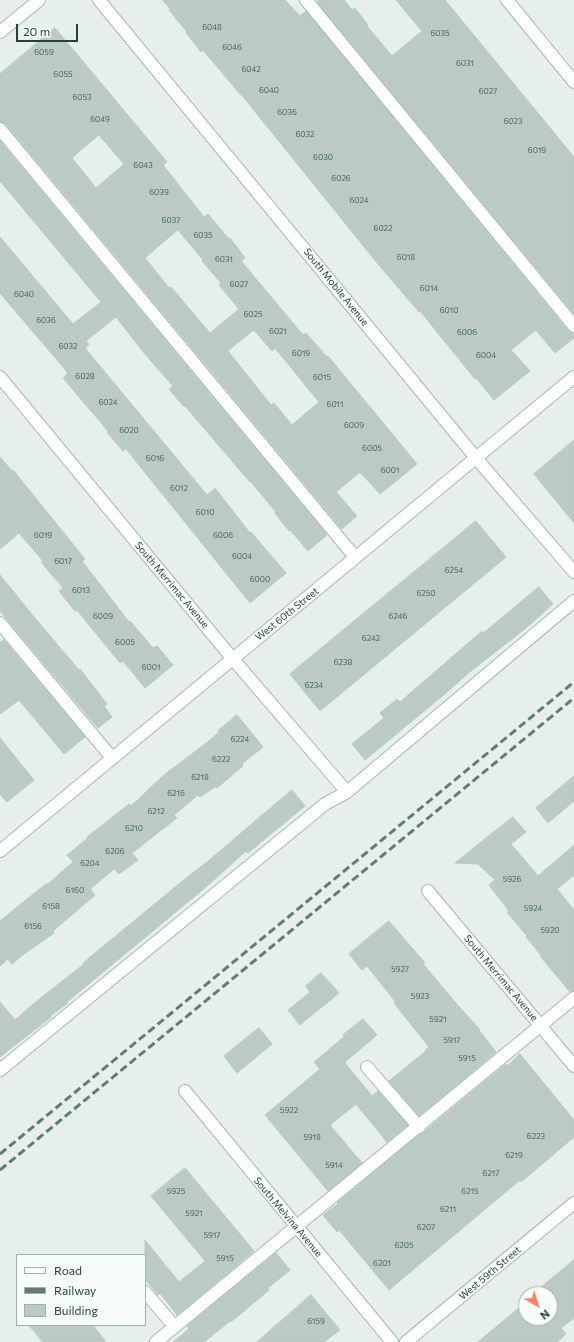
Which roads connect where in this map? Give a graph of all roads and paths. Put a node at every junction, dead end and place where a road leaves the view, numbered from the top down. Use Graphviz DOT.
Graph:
graph roads {
  1 [pos="39,0"];
  2 [pos="100,0"];
  3 [pos="306,0"];
  4 [pos="507,0"];
  5 [pos="0,32"];
  6 [pos="574,82"];
  7 [pos="0,129"];
  8 [pos="574,326"];
  9 [pos="0,377"];
  10 [pos="574,377"];
  11 [pos="476,458"];
  12 [pos="355,557"];
  13 [pos="574,572"];
  14 [pos="574,601"];
  15 [pos="0,623"];
  16 [pos="232,658"];
  17 [pos="112,758"];
  18 [pos="347,792"];
  19 [pos="0,851"];
  20 [pos="428,891"];
  21 [pos="574,998"];
  22 [pos="541,1026"];
  23 [pos="574,1066"];
  24 [pos="367,1067"];
  25 [pos="0,1070"];
  26 [pos="185,1091"];
  27 [pos="419,1127"];
  28 [pos="574,1203"];
  29 [pos="296,1227"];
  30 [pos="146,1293"];
  31 [pos="175,1327"];
  32 [pos="156,1342"];
  33 [pos="392,1342"];
  34 [pos="406,1342"];
  1 -- 5 [label="street"];
  2 -- 11 [label="street, South Mobile Avenue"];
  3 -- 8 [label="street"];
  4 -- 6 [label="street"];
  7 -- 12 [label="street"];
  9 -- 16 [label="street, South Merrimac Avenue"];
  10 -- 11 [label="street, West 60th Street"];
  11 -- 12 [label="street, West 60th Street"];
  11 -- 13 [label="street, South Mobile Avenue"];
  12 -- 16 [label="street, West 60th Street"];
  14 -- 18 [label="street"];
  15 -- 17 [label="street"];
  16 -- 17 [label="street, West 60th Street"];
  16 -- 18 [label="street, South Merrimac Avenue"];
  17 -- 19 [label="street, West 60th Street"];
  18 -- 25 [label="street"];
  20 -- 22 [label="street, South Merrimac Avenue"];
  21 -- 22 [label="street"];
  22 -- 23 [label="street, South Merrimac Avenue"];
  22 -- 27 [label="street"];
  24 -- 27 [label="street"];
  26 -- 29 [label="street, South Melvina Avenue"];
  27 -- 29 [label="street"];
  28 -- 34 [label="street, West 59th Street"];
  29 -- 31 [label="street"];
  29 -- 33 [label="street, South Melvina Avenue"];
  30 -- 31 [label="street"];
  31 -- 32 [label="street"];
}
